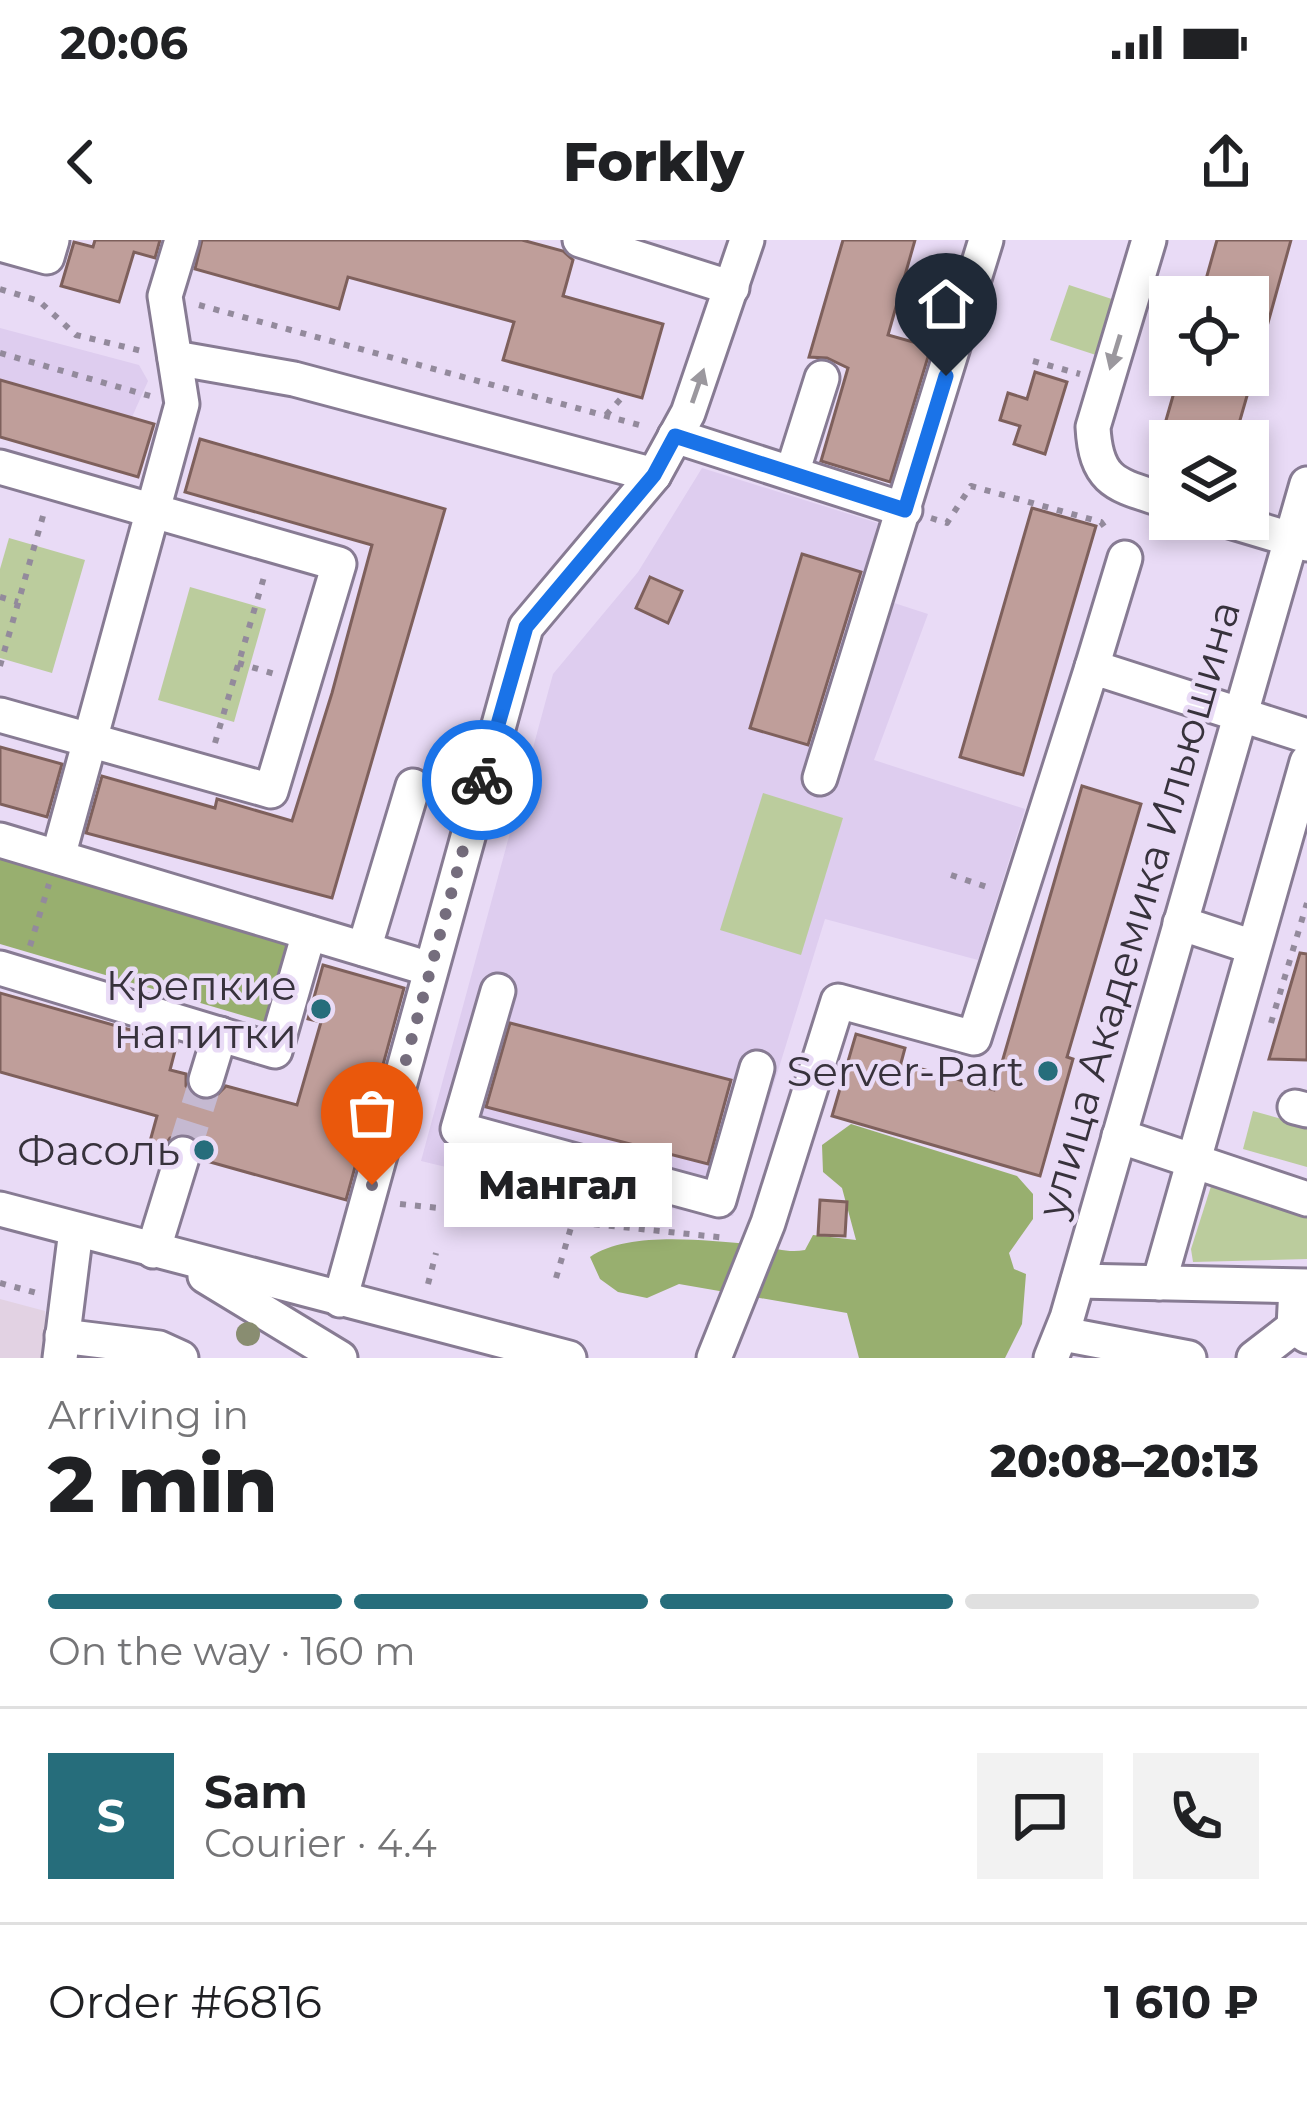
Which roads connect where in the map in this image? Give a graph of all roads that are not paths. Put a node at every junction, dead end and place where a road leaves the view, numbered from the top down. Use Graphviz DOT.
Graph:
graph roads {
  1 [pos="52,240"];
  2 [pos="182,240"];
  3 [pos="580,240"];
  4 [pos="747,240"];
  5 [pos="986,240"];
  6 [pos="1149,240"];
  7 [pos="0,244"];
  8 [pos="732,288"];
  9 [pos="175,358"];
  10 [pos="821,378"];
  11 [pos="675,436"];
  12 [pos="0,467"];
  13 [pos="792,473"];
  14 [pos="654,475"];
  15 [pos="1307,484"];
  16 [pos="1149,495"];
  17 [pos="905,510"];
  18 [pos="153,511"];
  19 [pos="1269,533"];
  20 [pos="1299,542"];
  21 [pos="1125,558"];
  22 [pos="1092,667"];
  23 [pos="1241,714"];
  24 [pos="0,716"];
  25 [pos="1307,736"];
  26 [pos="90,740"];
  27 [pos="1307,762"];
  28 [pos="820,778"];
  29 [pos="413,785"];
  30 [pos="0,840"];
  31 [pos="58,857"];
  32 [pos="1180,923"];
  33 [pos="309,933"];
  34 [pos="1253,947"];
  35 [pos="364,949"];
  36 [pos="430,969"];
  37 [pos="11,971"];
  38 [pos="498,991"];
  39 [pos="220,1034"];
  40 [pos="757,1067"];
  41 [pos="206,1080"];
  42 [pos="1119,1136"];
  43 [pos="183,1154"];
  44 [pos="1192,1160"];
  45 [pos="1307,1199"];
  46 [pos="0,1209"];
  47 [pos="76,1230"];
  48 [pos="163,1254"];
  49 [pos="1078,1281"];
  50 [pos="1159,1283"];
  51 [pos="1302,1287"];
  52 [pos="340,1300"];
  53 [pos="1300,1332"];
  54 [pos="1057,1346"];
  55 [pos="62,1347"];
  56 [pos="181,1358"];
  57 [pos="340,1358"];
  58 [pos="569,1358"];
  59 [pos="714,1358"];
  60 [pos="1189,1358"];
  61 [pos="1254,1358"];
  1 -- 7 [label="street"];
  2 -- 9 [label="street"];
  3 -- 8 [label="street"];
  4 -- 8 [label="street"];
  5 -- 17 [label="street"];
  6 -- 16 [label="street, one-way"];
  11 -- 8 [label="street, one-way"];
  9 -- 14 [label="street"];
  9 -- 18 [label="street"];
  10 -- 13 [label="street"];
  11 -- 13 [label="street"];
  11 -- 14 [label="street"];
  12 -- 18 [label="street"];
  13 -- 17 [label="street"];
  14 -- 36 [label="street"];
  15 -- 20 [label="street, улица Академика Ильюшина"];
  17 -- 28 [label="street"];
  18 -- 26 [label="street"];
  18 -- 26 [label="street"];
  19 -- 20 [label="street"];
  20 -- 23 [label="street, улица Академика Ильюшина"];
  21 -- 22 [label="street"];
  22 -- 23 [label="street"];
  22 -- 59 [label="street"];
  23 -- 25 [label="street"];
  23 -- 32 [label="street, улица Академика Ильюшина"];
  24 -- 26 [label="street"];
  26 -- 31 [label="street"];
  27 -- 34 [label="street"];
  29 -- 35 [label="street"];
  30 -- 31 [label="street"];
  31 -- 33 [label="street"];
  32 -- 34 [label="street"];
  32 -- 42 [label="street, улица Академика Ильюшина"];
  33 -- 35 [label="street"];
  33 -- 39 [label="street"];
  34 -- 44 [label="street"];
  35 -- 36 [label="street"];
  36 -- 52 [label="street"];
  37 -- 39 [label="street"];
  38 -- 40 [label="street"];
  39 -- 41 [label="street"];
  42 -- 44 [label="street"];
  42 -- 49 [label="street, улица Академика Ильюшина"];
  43 -- 48 [label="street"];
  44 -- 45 [label="street"];
  44 -- 50 [label="street"];
  46 -- 47 [label="street"];
  47 -- 48 [label="street"];
  47 -- 55 [label="street"];
  48 -- 52 [label="street"];
  48 -- 57 [label="street"];
  49 -- 50 [label="street"];
  49 -- 54 [label="street, улица Академика Ильюшина"];
  50 -- 51 [label="street"];
  51 -- 53 [label="street"];
  52 -- 58 [label="street"];
  53 -- 61 [label="street"];
  54 -- 60 [label="street"];
  55 -- 56 [label="street"];
}
